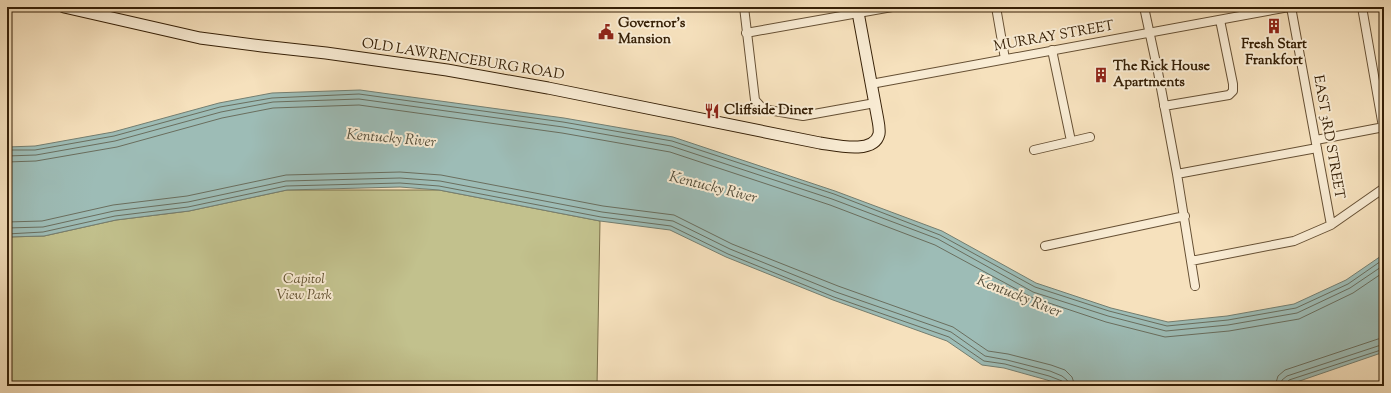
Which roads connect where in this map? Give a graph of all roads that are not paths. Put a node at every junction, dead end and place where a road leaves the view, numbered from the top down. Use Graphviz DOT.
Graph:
graph roads {
  1 [pos="64,7"];
  2 [pos="744,7"];
  3 [pos="892,7"];
  4 [pos="996,7"];
  5 [pos="1144,7"];
  6 [pos="1290,7"];
  7 [pos="1362,7"];
  8 [pos="858,10"];
  9 [pos="1220,20"];
  10 [pos="746,33"];
  11 [pos="1149,33"];
  12 [pos="1052,50"];
  13 [pos="1005,59"];
  14 [pos="871,84"];
  15 [pos="875,103"];
  16 [pos="1164,106"];
  17 [pos="1384,127"];
  18 [pos="1090,137"];
  19 [pos="1071,141"];
  20 [pos="1317,144"];
  21 [pos="1034,150"];
  22 [pos="1177,174"];
  23 [pos="1384,188"];
  24 [pos="1185,216"];
  25 [pos="1331,225"];
  26 [pos="1045,246"];
  27 [pos="1192,261"];
  28 [pos="1195,286"];
  1 -- 15 [label="main road, OLD LAWRENCEBURG ROAD"];
  2 -- 10 [label="street"];
  3 -- 8 [label="street"];
  4 -- 13 [label="street"];
  5 -- 11 [label="street"];
  6 -- 9 [label="street, MURRAY STREET"];
  6 -- 20 [label="street, EAST 3RD STREET"];
  7 -- 17 [label="street"];
  8 -- 10 [label="street"];
  8 -- 14 [label="main road"];
  9 -- 11 [label="street, MURRAY STREET"];
  9 -- 16 [label="street"];
  10 -- 15 [label="street"];
  11 -- 12 [label="street, MURRAY STREET"];
  11 -- 16 [label="street"];
  12 -- 13 [label="street, MURRAY STREET"];
  12 -- 19 [label="street"];
  13 -- 14 [label="street, MURRAY STREET"];
  14 -- 15 [label="main road"];
  16 -- 22 [label="street"];
  17 -- 20 [label="street"];
  18 -- 19 [label="street"];
  19 -- 21 [label="street"];
  20 -- 22 [label="street"];
  20 -- 25 [label="street, EAST 3RD STREET"];
  22 -- 24 [label="street"];
  23 -- 25 [label="street"];
  24 -- 26 [label="street"];
  24 -- 27 [label="street"];
  25 -- 27 [label="street"];
  27 -- 28 [label="street"];
}
